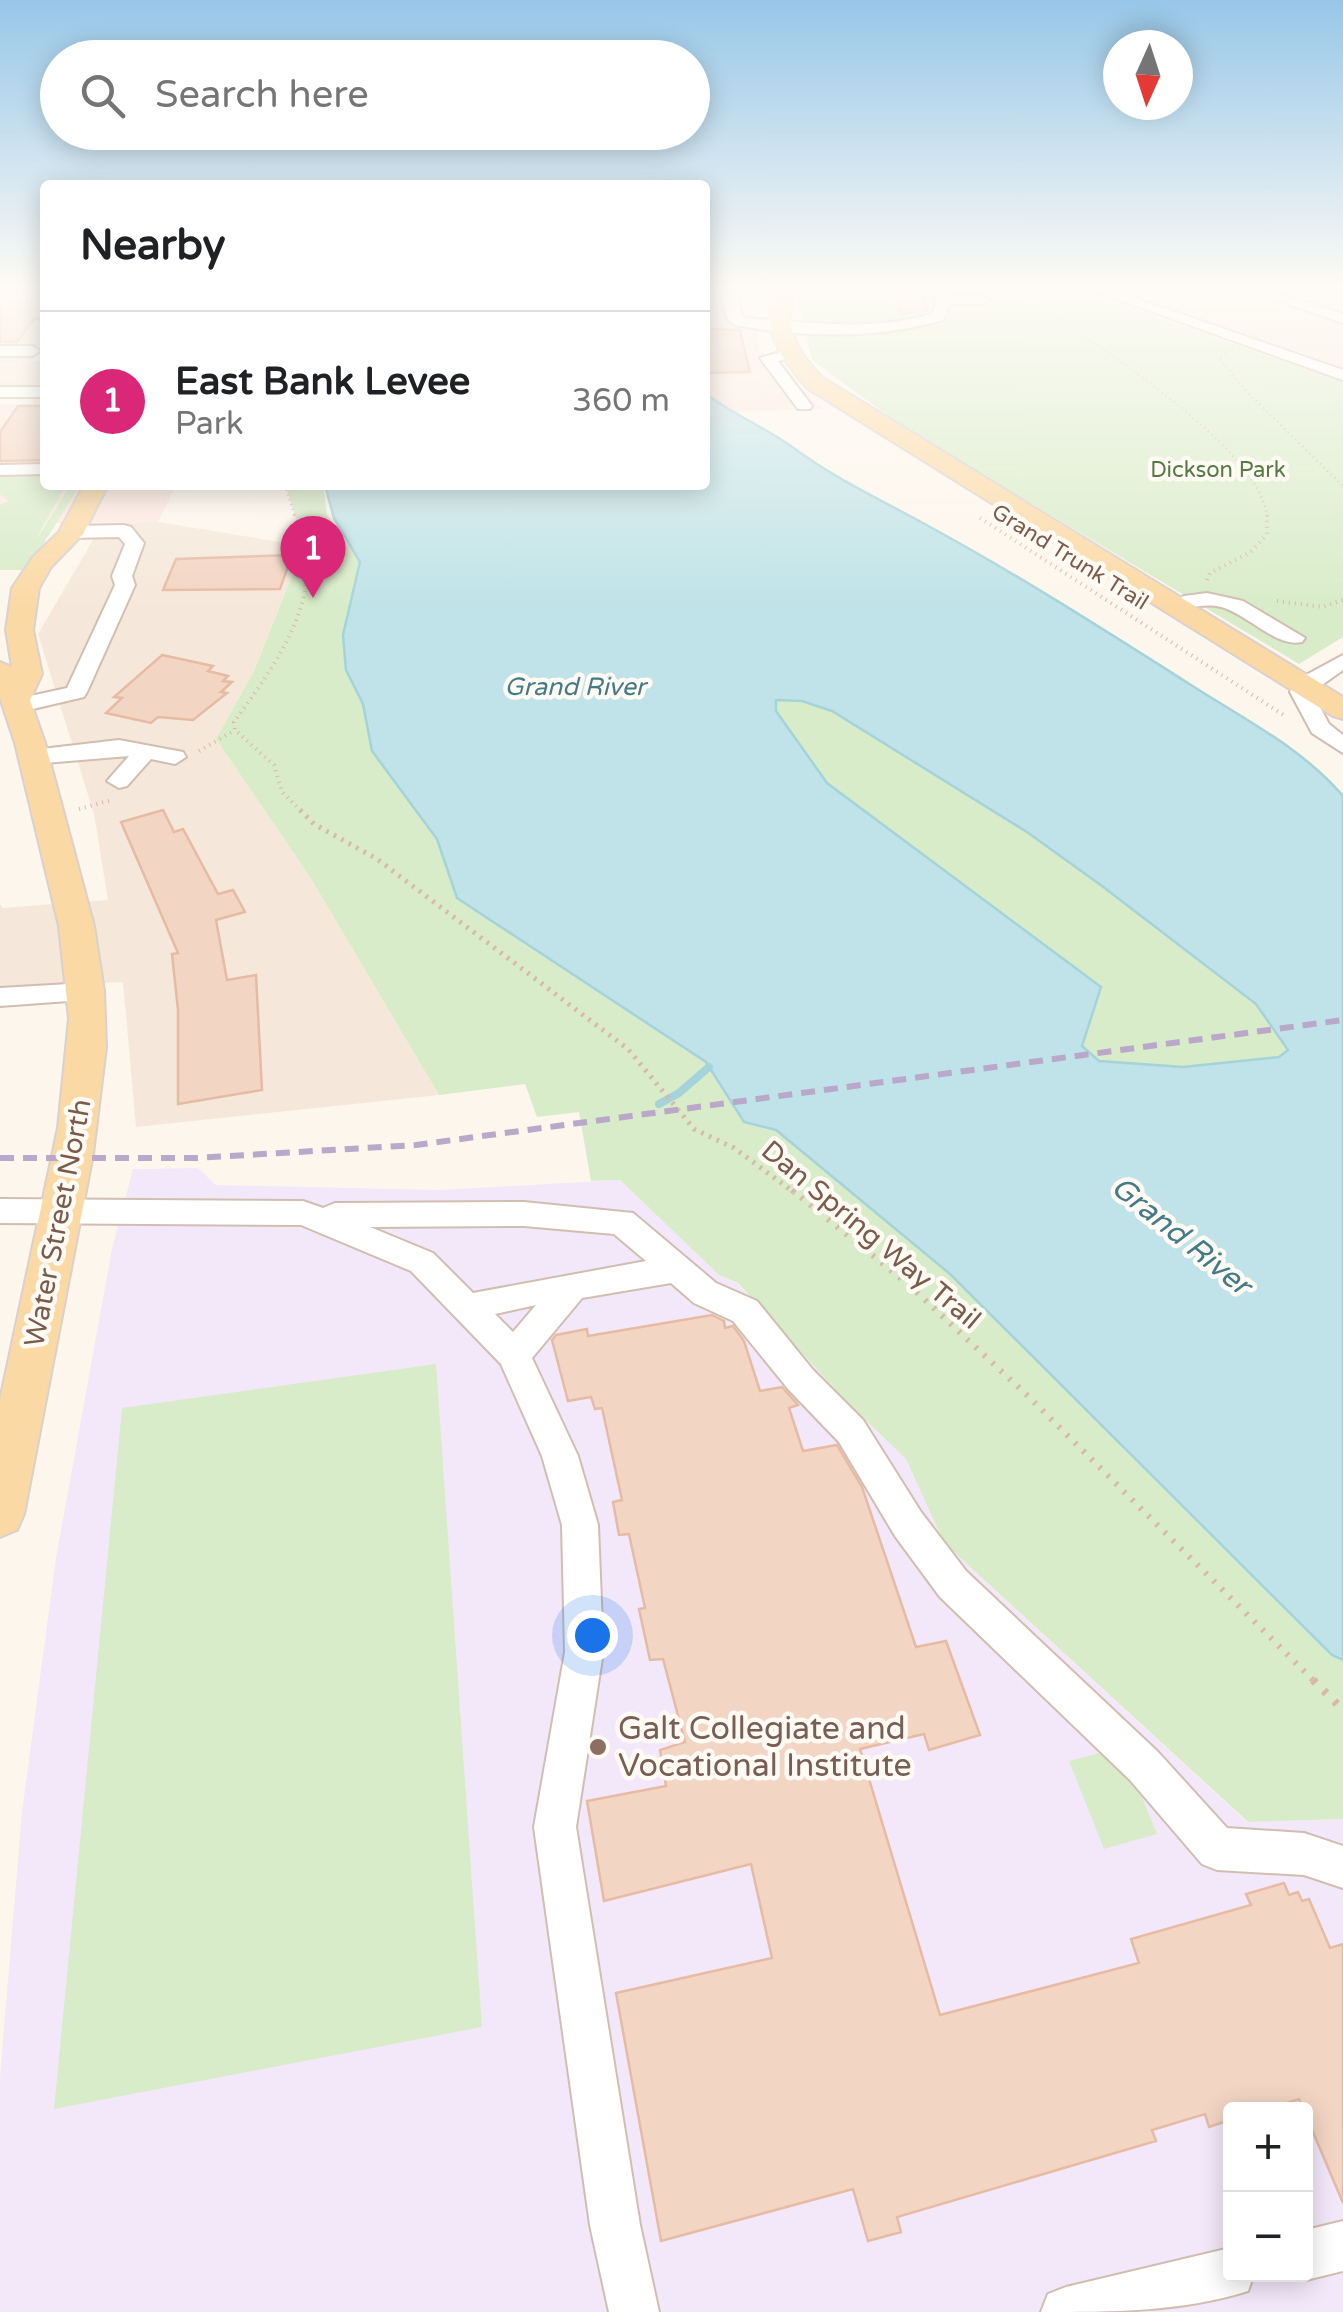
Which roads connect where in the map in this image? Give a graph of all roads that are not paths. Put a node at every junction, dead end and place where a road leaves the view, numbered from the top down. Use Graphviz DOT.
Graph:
graph roads {
  1 [pos="795,395"];
  2 [pos="833,395"];
  3 [pos="804,406"];
  4 [pos="40,469"];
  5 [pos="0,470"];
  6 [pos="93,490"];
  7 [pos="71,532"];
  8 [pos="1173,606"];
  9 [pos="1295,638"];
  10 [pos="1343,662"];
  11 [pos="0,670"];
  12 [pos="1303,686"];
  13 [pos="19,702"];
  14 [pos="1343,710"];
  15 [pos="1343,746"];
  16 [pos="146,752"];
  17 [pos="33,756"];
  18 [pos="175,757"];
  19 [pos="119,780"];
  20 [pos="86,992"];
  21 [pos="0,997"];
  22 [pos="0,1211"];
  23 [pos="62,1213"];
  24 [pos="303,1213"];
  25 [pos="676,1268"];
  26 [pos="571,1288"];
  27 [pos="467,1308"];
  28 [pos="514,1355"];
  29 [pos="0,1514"];
  30 [pos="1343,1867"];
  31 [pos="1343,2246"];
  32 [pos="1313,2252"];
  33 [pos="1223,2274"];
  34 [pos="634,2312"];
  35 [pos="1066,2312"];
  1 -- 3 [label="street"];
  2 -- 8 [label="main road"];
  4 -- 5 [label="street"];
  6 -- 7 [label="main road, Water Street North"];
  7 -- 13 [label="main road, Water Street North"];
  7 -- 13 [label="street"];
  8 -- 9 [label="street"];
  8 -- 12 [label="main road"];
  10 -- 12 [label="street"];
  11 -- 13 [label="main road"];
  12 -- 14 [label="main road"];
  12 -- 15 [label="street"];
  13 -- 17 [label="main road, Water Street North"];
  16 -- 17 [label="street"];
  16 -- 18 [label="street"];
  16 -- 19 [label="street"];
  17 -- 20 [label="main road, Water Street North"];
  20 -- 21 [label="street"];
  20 -- 23 [label="main road, Water Street North"];
  22 -- 23 [label="street"];
  23 -- 24 [label="street"];
  23 -- 29 [label="main road, Water Street North"];
  24 -- 25 [label="street"];
  24 -- 27 [label="street"];
  25 -- 26 [label="street"];
  25 -- 30 [label="street"];
  26 -- 27 [label="street"];
  26 -- 28 [label="street"];
  27 -- 28 [label="street"];
  28 -- 34 [label="street"];
  31 -- 32 [label="street"];
  33 -- 35 [label="street"];
}
